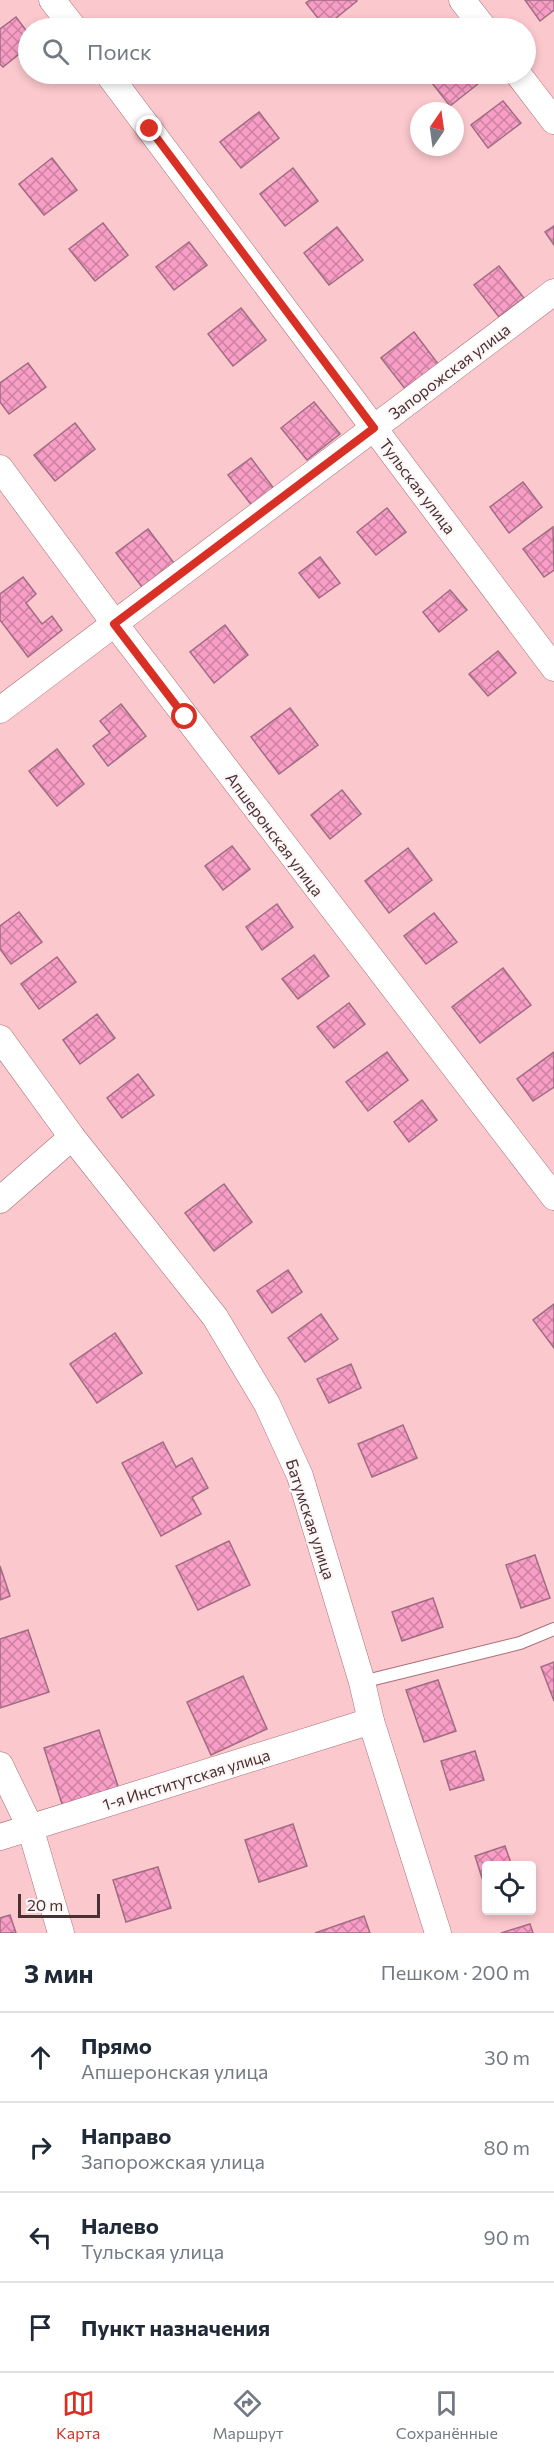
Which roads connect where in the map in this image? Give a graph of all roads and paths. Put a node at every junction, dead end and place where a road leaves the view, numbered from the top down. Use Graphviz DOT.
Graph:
graph roads {
  1 [pos="52,0"];
  2 [pos="462,0"];
  3 [pos="66,18"];
  4 [pos="476,18"];
  5 [pos="116,84"];
  6 [pos="526,84"];
  7 [pos="554,121"];
  8 [pos="554,292"];
  9 [pos="374,428"];
  10 [pos="0,468"];
  11 [pos="114,624"];
  12 [pos="554,668"];
  13 [pos="0,710"];
  14 [pos="0,1038"];
  15 [pos="72,1137"];
  16 [pos="554,1197"];
  17 [pos="0,1200"];
  18 [pos="554,1629"];
  19 [pos="362,1682"];
  20 [pos="371,1721"];
  21 [pos="0,1765"];
  22 [pos="30,1827"];
  23 [pos="0,1837"];
  24 [pos="61,1933"];
  25 [pos="438,1933"];
  1 -- 3 [label="street"];
  2 -- 4 [label="street"];
  5 -- 9 [label="street, Тульская улица"];
  6 -- 7 [label="street"];
  8 -- 9 [label="street, Запорожская улица"];
  9 -- 11 [label="street, Запорожская улица"];
  9 -- 12 [label="street, Тульская улица"];
  10 -- 11 [label="street, Апшеронская улица"];
  11 -- 13 [label="street, Запорожская улица"];
  11 -- 16 [label="street, Апшеронская улица"];
  14 -- 15 [label="street, Батумская улица"];
  15 -- 17 [label="street"];
  15 -- 19 [label="street, Батумская улица"];
  18 -- 19 [label="lane"];
  19 -- 20 [label="street, Батумская улица"];
  20 -- 22 [label="street, 1-я Институтская улица"];
  20 -- 25 [label="street, Батумская улица"];
  21 -- 22 [label="street"];
  22 -- 23 [label="street, 1-я Институтская улица"];
  22 -- 24 [label="street"];
}
